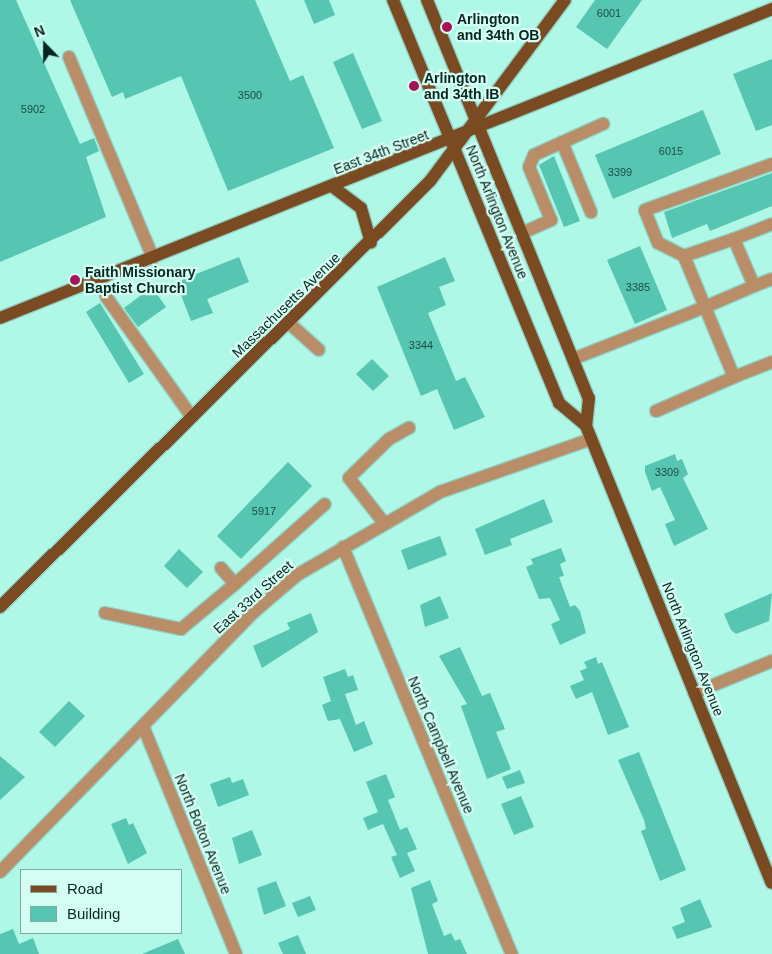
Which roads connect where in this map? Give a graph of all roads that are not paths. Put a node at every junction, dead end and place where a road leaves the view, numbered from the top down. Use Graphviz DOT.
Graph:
graph roads {
  1 [pos="394,0"];
  2 [pos="427,0"];
  3 [pos="564,0"];
  4 [pos="772,10"];
  5 [pos="69,56"];
  6 [pos="478,124"];
  7 [pos="603,124"];
  8 [pos="562,142"];
  9 [pos="453,144"];
  10 [pos="772,164"];
  11 [pos="333,187"];
  12 [pos="591,212"];
  13 [pos="772,224"];
  14 [pos="522,233"];
  15 [pos="734,239"];
  16 [pos="370,243"];
  17 [pos="684,256"];
  18 [pos="153,258"];
  19 [pos="100,279"];
  20 [pos="772,279"];
  21 [pos="754,286"];
  22 [pos="705,307"];
  23 [pos="0,318"];
  24 [pos="289,323"];
  25 [pos="319,350"];
  26 [pos="573,358"];
  27 [pos="772,362"];
  28 [pos="734,377"];
  29 [pos="656,410"];
  30 [pos="192,417"];
  31 [pos="586,426"];
  32 [pos="409,428"];
  33 [pos="591,439"];
  34 [pos="325,504"];
  35 [pos="384,523"];
  36 [pos="343,547"];
  37 [pos="221,568"];
  38 [pos="235,584"];
  39 [pos="0,608"];
  40 [pos="106,613"];
  41 [pos="772,661"];
  42 [pos="694,693"];
  43 [pos="143,726"];
  44 [pos="0,872"];
  45 [pos="772,883"];
  46 [pos="236,954"];
  47 [pos="512,954"];
  1 -- 9 [label="main road, North Arlington Avenue"];
  2 -- 6 [label="main road, North Arlington Avenue"];
  3 -- 6 [label="main road"];
  4 -- 6 [label="main road, East 34th Street"];
  5 -- 18 [label="street"];
  6 -- 9 [label="main road, East 34th Street"];
  6 -- 14 [label="main road, North Arlington Avenue"];
  7 -- 8 [label="street"];
  8 -- 12 [label="street"];
  8 -- 14 [label="street"];
  9 -- 11 [label="main road, East 34th Street"];
  9 -- 16 [label="main road, Massachusetts Avenue"];
  9 -- 31 [label="main road, North Arlington Avenue"];
  10 -- 17 [label="street"];
  11 -- 16 [label="main road"];
  11 -- 18 [label="main road, East 34th Street"];
  13 -- 15 [label="street"];
  14 -- 26 [label="main road, North Arlington Avenue"];
  15 -- 17 [label="street"];
  15 -- 21 [label="street"];
  16 -- 24 [label="main road, Massachusetts Avenue"];
  17 -- 22 [label="street"];
  18 -- 19 [label="main road, East 34th Street"];
  19 -- 23 [label="main road, East 34th Street"];
  19 -- 30 [label="street"];
  20 -- 21 [label="street"];
  21 -- 22 [label="street"];
  22 -- 26 [label="street"];
  22 -- 28 [label="street"];
  24 -- 25 [label="street"];
  24 -- 30 [label="main road, Massachusetts Avenue"];
  26 -- 31 [label="main road, North Arlington Avenue"];
  27 -- 28 [label="street"];
  28 -- 29 [label="street"];
  30 -- 39 [label="main road, Massachusetts Avenue"];
  31 -- 33 [label="main road, North Arlington Avenue"];
  32 -- 35 [label="street"];
  33 -- 35 [label="street, East 33rd Street"];
  33 -- 42 [label="main road, North Arlington Avenue"];
  34 -- 38 [label="street"];
  35 -- 36 [label="street, East 33rd Street"];
  36 -- 43 [label="street, East 33rd Street"];
  36 -- 47 [label="street, North Campbell Avenue"];
  37 -- 38 [label="street"];
  38 -- 40 [label="street"];
  41 -- 42 [label="street"];
  42 -- 45 [label="main road, North Arlington Avenue"];
  43 -- 44 [label="street, East 33rd Street"];
  43 -- 46 [label="street, North Bolton Avenue"];
}
